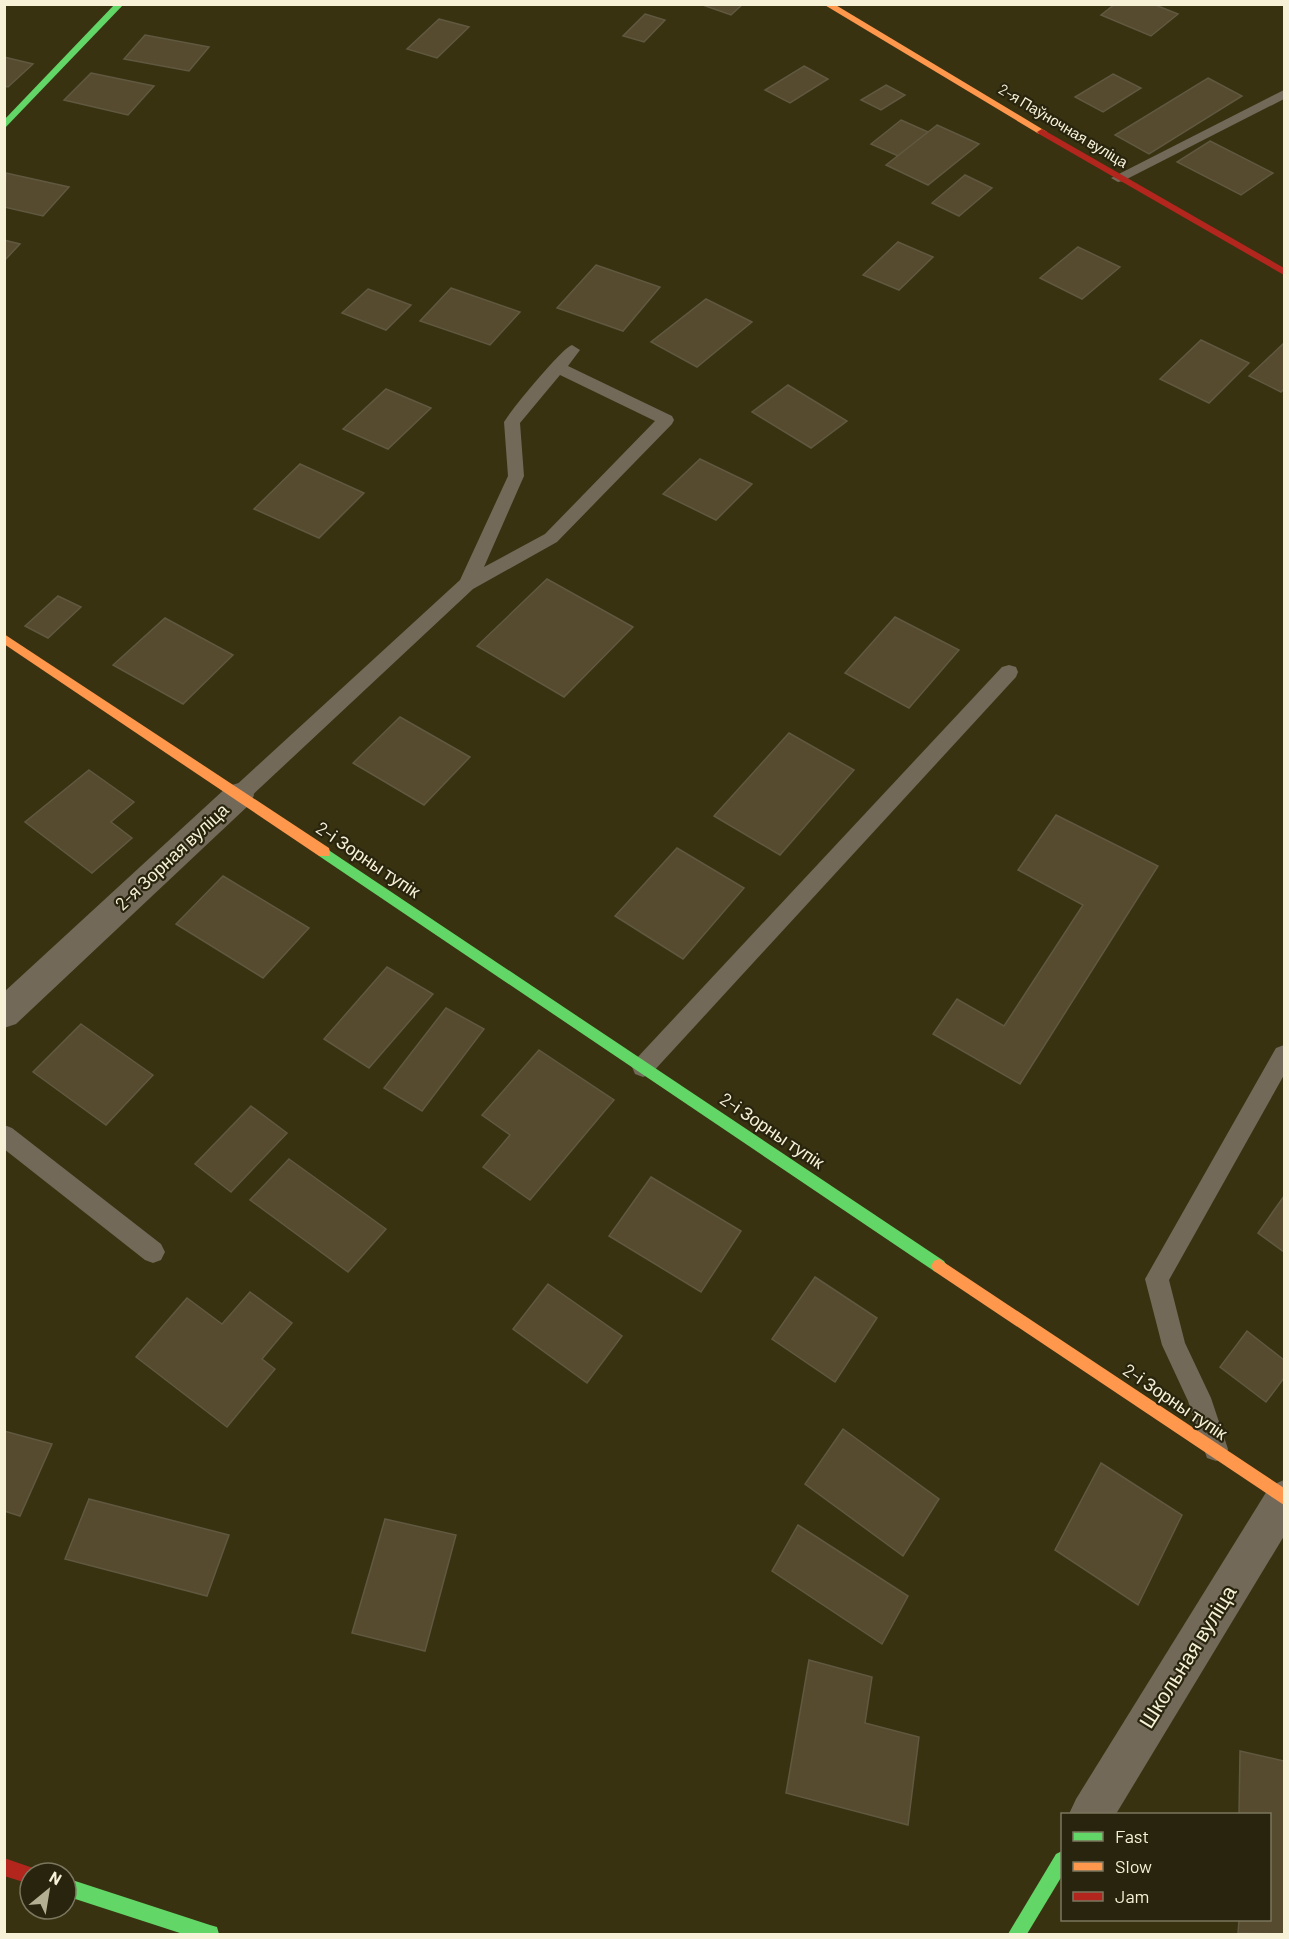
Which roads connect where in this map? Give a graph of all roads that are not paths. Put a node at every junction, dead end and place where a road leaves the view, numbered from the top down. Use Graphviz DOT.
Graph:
graph roads {
  1 [pos="120,4"];
  2 [pos="827,4"];
  3 [pos="1284,94"];
  4 [pos="4,126"];
  5 [pos="1118,178"];
  6 [pos="1284,272"];
  7 [pos="572,350"];
  8 [pos="557,367"];
  9 [pos="466,584"];
  10 [pos="4,638"];
  11 [pos="1009,672"];
  12 [pos="239,795"];
  13 [pos="4,1014"];
  14 [pos="1284,1055"];
  15 [pos="643,1067"];
  16 [pos="4,1135"];
  17 [pos="153,1252"];
  18 [pos="1218,1453"];
  19 [pos="1284,1499"];
  20 [pos="1092,1813"];
  21 [pos="1061,1862"];
  22 [pos="78,1891"];
  23 [pos="210,1935"];
  24 [pos="1017,1935"];
  1 -- 4 [label="street"];
  2 -- 5 [label="street, 2-я Паўночная вуліца"];
  3 -- 5 [label="lane"];
  5 -- 6 [label="street, 2-я Паўночная вуліца"];
  7 -- 8 [label="lane"];
  8 -- 9 [label="lane"];
  8 -- 9 [label="lane"];
  9 -- 12 [label="lane"];
  10 -- 12 [label="street, 2-я Зорная вуліца"];
  11 -- 15 [label="lane"];
  12 -- 13 [label="street, 2-я Зорная вуліца"];
  12 -- 15 [label="street, 2-і Зорны тупік"];
  14 -- 18 [label="lane"];
  15 -- 18 [label="street, 2-і Зорны тупік"];
  16 -- 17 [label="lane"];
  18 -- 19 [label="street, 2-і Зорны тупік"];
  19 -- 20 [label="street, Школьная вуліца"];
  21 -- 24 [label="street"];
  22 -- 23 [label="street"];
}
